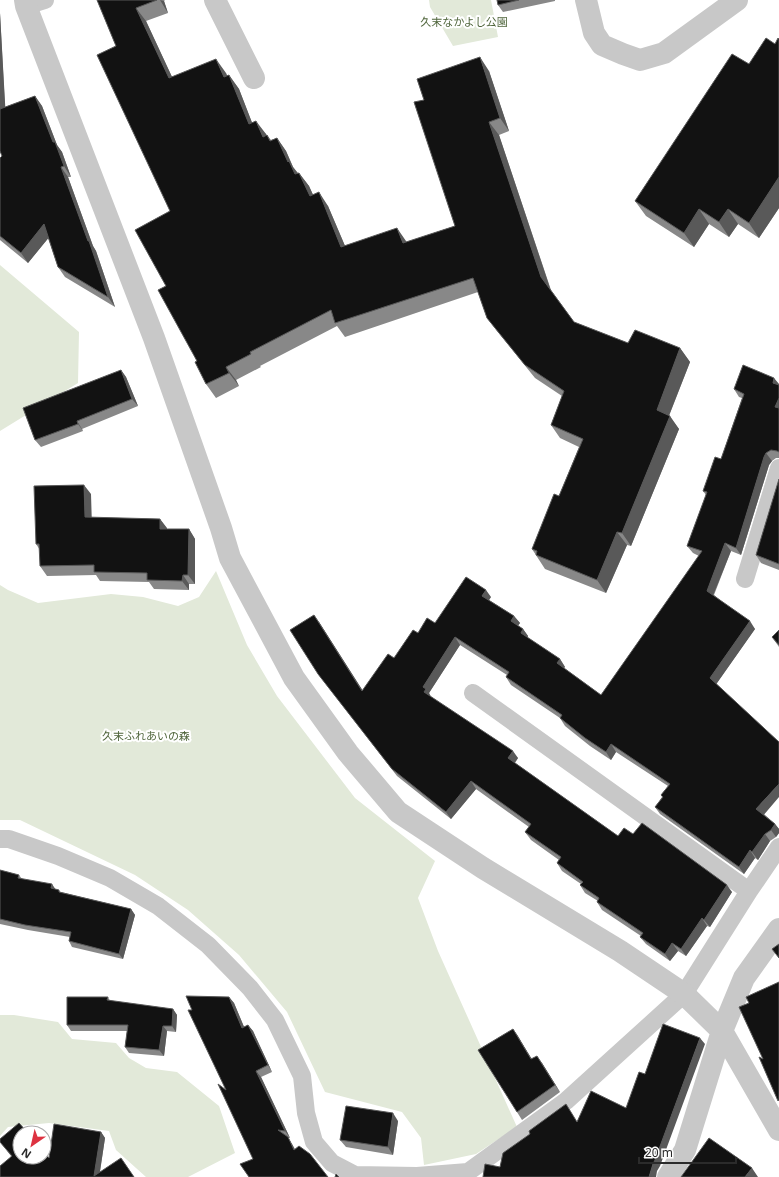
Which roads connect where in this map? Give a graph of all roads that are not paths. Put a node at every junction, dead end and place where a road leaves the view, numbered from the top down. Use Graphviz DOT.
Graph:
graph roads {
  1 [pos="215,0"];
  2 [pos="586,0"];
  3 [pos="737,0"];
  4 [pos="32,2"];
  5 [pos="254,78"];
  6 [pos="779,468"];
  7 [pos="745,579"];
  8 [pos="473,693"];
  9 [pos="0,838"];
  10 [pos="779,847"];
  11 [pos="749,891"];
  12 [pos="779,929"];
  13 [pos="684,994"];
  14 [pos="722,1031"];
  15 [pos="779,1129"];
  16 [pos="468,1175"];
  17 [pos="354,1176"];
  18 [pos="668,1177"];
  1 -- 5 [label="street"];
  2 -- 3 [label="street"];
  4 -- 13 [label="street"];
  6 -- 7 [label="lane"];
  8 -- 11 [label="lane"];
  9 -- 17 [label="lane"];
  10 -- 11 [label="lane"];
  11 -- 13 [label="lane"];
  12 -- 14 [label="street"];
  13 -- 14 [label="street"];
  13 -- 16 [label="lane"];
  14 -- 15 [label="street"];
  14 -- 18 [label="street"];
  16 -- 17 [label="lane"];
}
